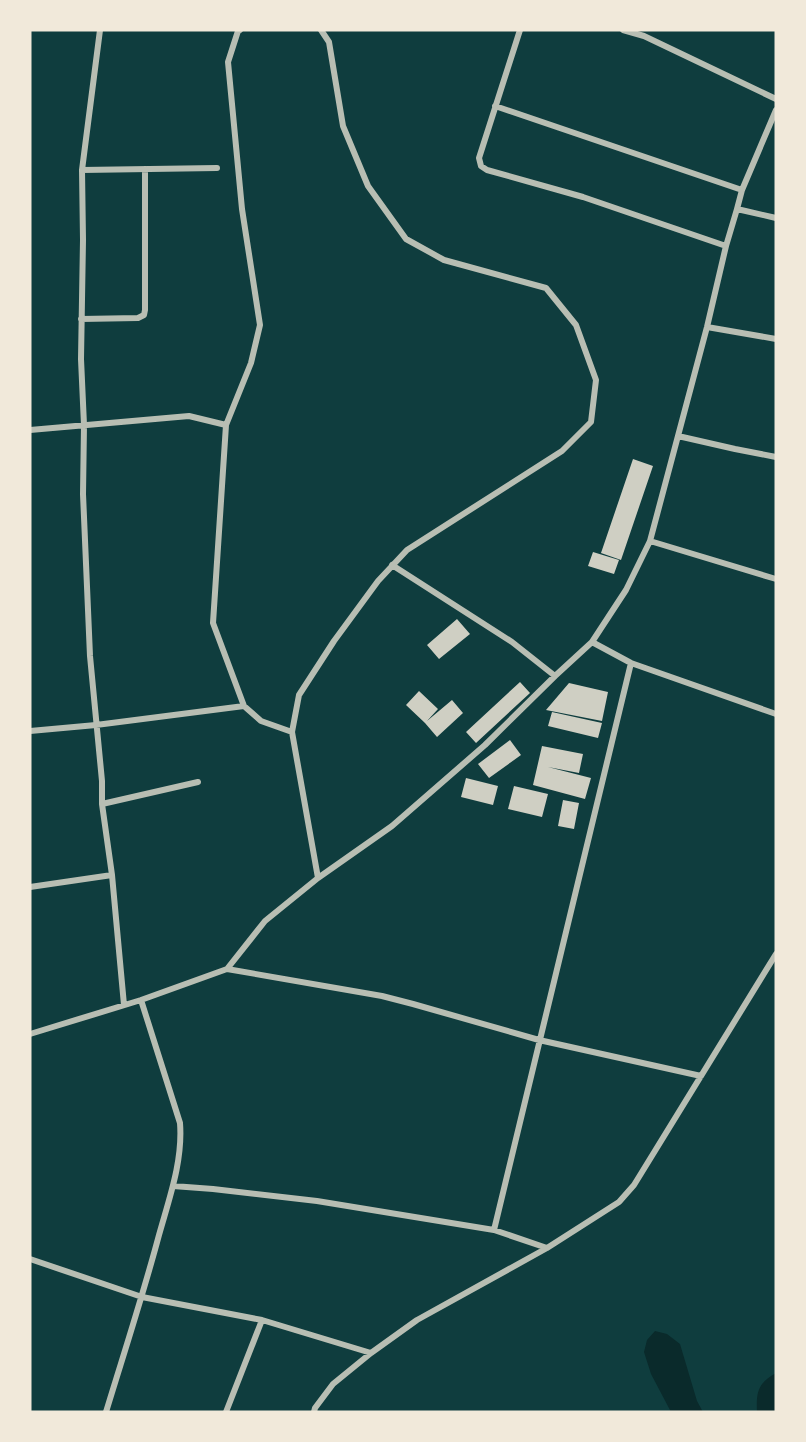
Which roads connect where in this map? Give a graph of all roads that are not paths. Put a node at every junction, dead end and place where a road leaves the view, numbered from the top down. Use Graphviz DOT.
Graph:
graph roads {
  1 [pos="100,30"];
  2 [pos="240,30"];
  3 [pos="321,30"];
  4 [pos="520,30"];
  5 [pos="623,30"];
  6 [pos="645,33"];
  7 [pos="776,99"];
  8 [pos="495,106"];
  9 [pos="776,110"];
  10 [pos="217,168"];
  11 [pos="145,169"];
  12 [pos="82,170"];
  13 [pos="742,190"];
  14 [pos="738,209"];
  15 [pos="776,218"];
  16 [pos="726,246"];
  17 [pos="81,319"];
  18 [pos="707,327"];
  19 [pos="776,339"];
  20 [pos="84,425"];
  21 [pos="226,425"];
  22 [pos="30,430"];
  23 [pos="678,436"];
  24 [pos="776,457"];
  25 [pos="650,541"];
  26 [pos="392,565"];
  27 [pos="776,579"];
  28 [pos="592,642"];
  29 [pos="631,663"];
  30 [pos="555,676"];
  31 [pos="244,706"];
  32 [pos="776,714"];
  33 [pos="96,725"];
  34 [pos="30,731"];
  35 [pos="292,732"];
  36 [pos="198,782"];
  37 [pos="102,804"];
  38 [pos="112,875"];
  39 [pos="318,878"];
  40 [pos="30,886"];
  41 [pos="776,954"];
  42 [pos="227,969"];
  43 [pos="141,1000"];
  44 [pos="124,1005"];
  45 [pos="30,1034"];
  46 [pos="539,1040"];
  47 [pos="701,1076"];
  48 [pos="173,1186"];
  49 [pos="494,1230"];
  50 [pos="547,1248"];
  51 [pos="30,1259"];
  52 [pos="142,1297"];
  53 [pos="262,1320"];
  54 [pos="371,1353"];
  55 [pos="106,1412"];
  56 [pos="226,1412"];
  57 [pos="314,1412"];
  1 -- 12 [label="street"];
  2 -- 21 [label="street"];
  3 -- 26 [label="street"];
  4 -- 8 [label="street"];
  5 -- 6 [label="street"];
  6 -- 7 [label="street"];
  8 -- 13 [label="street"];
  8 -- 16 [label="street"];
  9 -- 13 [label="street"];
  10 -- 11 [label="street"];
  11 -- 12 [label="street"];
  11 -- 17 [label="street"];
  12 -- 17 [label="street"];
  13 -- 14 [label="street"];
  14 -- 15 [label="street"];
  14 -- 16 [label="street"];
  16 -- 18 [label="street"];
  17 -- 20 [label="street"];
  18 -- 19 [label="street"];
  18 -- 23 [label="street"];
  20 -- 21 [label="street"];
  20 -- 22 [label="street"];
  20 -- 33 [label="street"];
  21 -- 31 [label="street"];
  23 -- 24 [label="street"];
  23 -- 25 [label="street"];
  25 -- 27 [label="street"];
  25 -- 28 [label="street"];
  26 -- 30 [label="street"];
  26 -- 35 [label="street"];
  28 -- 29 [label="street"];
  28 -- 30 [label="street"];
  29 -- 32 [label="street"];
  29 -- 46 [label="street"];
  30 -- 39 [label="street"];
  31 -- 33 [label="street"];
  31 -- 35 [label="street"];
  33 -- 34 [label="street"];
  33 -- 37 [label="street"];
  35 -- 39 [label="street"];
  36 -- 37 [label="street"];
  37 -- 38 [label="street"];
  38 -- 40 [label="street"];
  38 -- 44 [label="street"];
  39 -- 42 [label="street"];
  41 -- 47 [label="street"];
  42 -- 43 [label="street"];
  42 -- 46 [label="street"];
  43 -- 44 [label="street"];
  43 -- 48 [label="street"];
  44 -- 45 [label="street"];
  46 -- 47 [label="street"];
  46 -- 49 [label="street"];
  47 -- 50 [label="street"];
  48 -- 49 [label="street"];
  48 -- 52 [label="street"];
  49 -- 50 [label="street"];
  50 -- 54 [label="street"];
  51 -- 52 [label="street"];
  52 -- 53 [label="street"];
  52 -- 55 [label="street"];
  53 -- 54 [label="street"];
  53 -- 56 [label="street"];
  54 -- 57 [label="street"];
}
